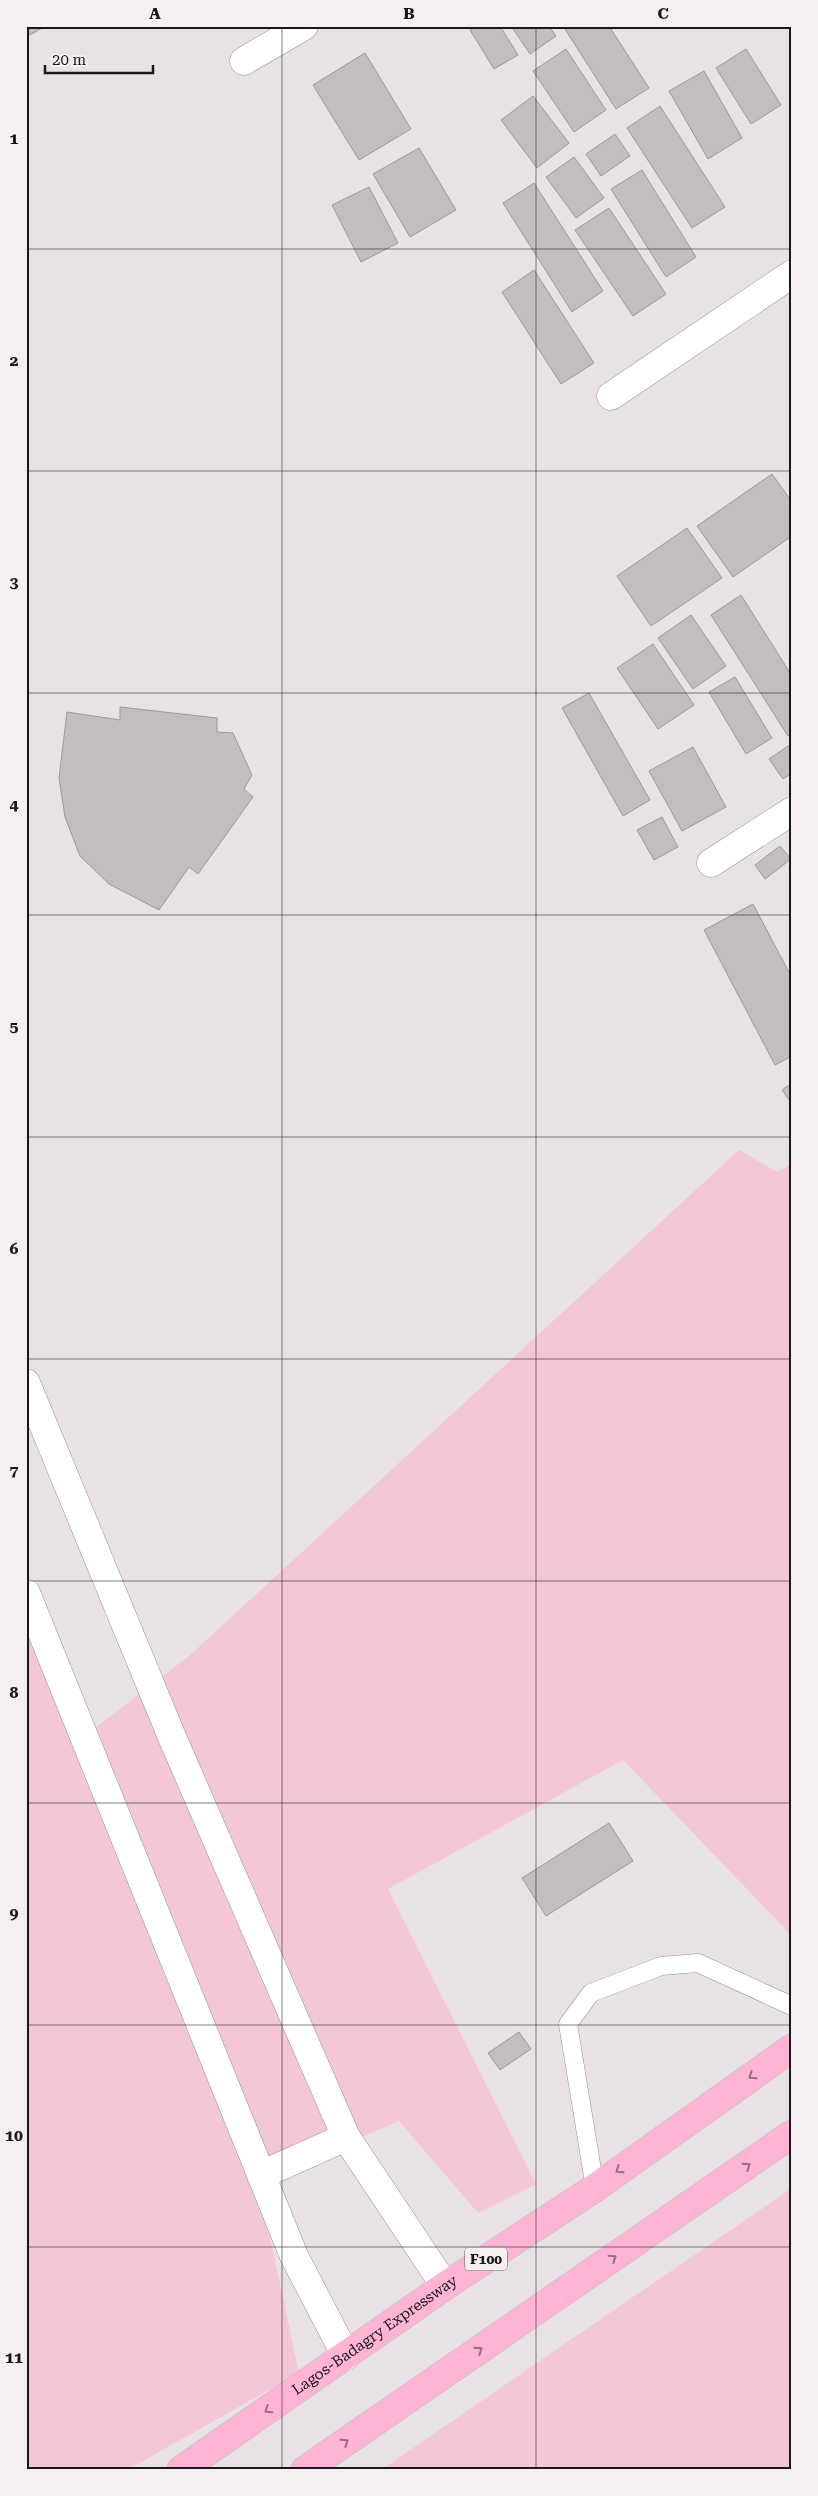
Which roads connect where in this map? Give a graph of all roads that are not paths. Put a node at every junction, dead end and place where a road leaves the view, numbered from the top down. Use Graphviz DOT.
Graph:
graph roads {
  1 [pos="304,26"];
  2 [pos="244,61"];
  3 [pos="792,274"];
  4 [pos="611,396"];
  5 [pos="792,811"];
  6 [pos="711,864"];
  7 [pos="26,1383"];
  8 [pos="26,1593"];
  9 [pos="792,2006"];
  10 [pos="792,2048"];
  11 [pos="792,2134"];
  12 [pos="346,2138"];
  13 [pos="261,2175"];
  14 [pos="594,2188"];
  15 [pos="445,2286"];
  16 [pos="346,2356"];
  17 [pos="180,2470"];
  18 [pos="305,2470"];
  1 -- 2 [label="street"];
  3 -- 4 [label="street"];
  5 -- 6 [label="street"];
  7 -- 12 [label="street"];
  8 -- 13 [label="street"];
  9 -- 14 [label="lane"];
  10 -- 14 [label="highway, Lagos-Badagry Expressway / F100, one-way"];
  18 -- 11 [label="highway, one-way"];
  12 -- 13 [label="street"];
  12 -- 15 [label="street"];
  13 -- 16 [label="street"];
  14 -- 15 [label="highway, Lagos-Badagry Expressway / F100"];
  15 -- 16 [label="highway, Lagos-Badagry Expressway / F100"];
  16 -- 17 [label="highway, Lagos-Badagry Expressway / F100, one-way"];
}
